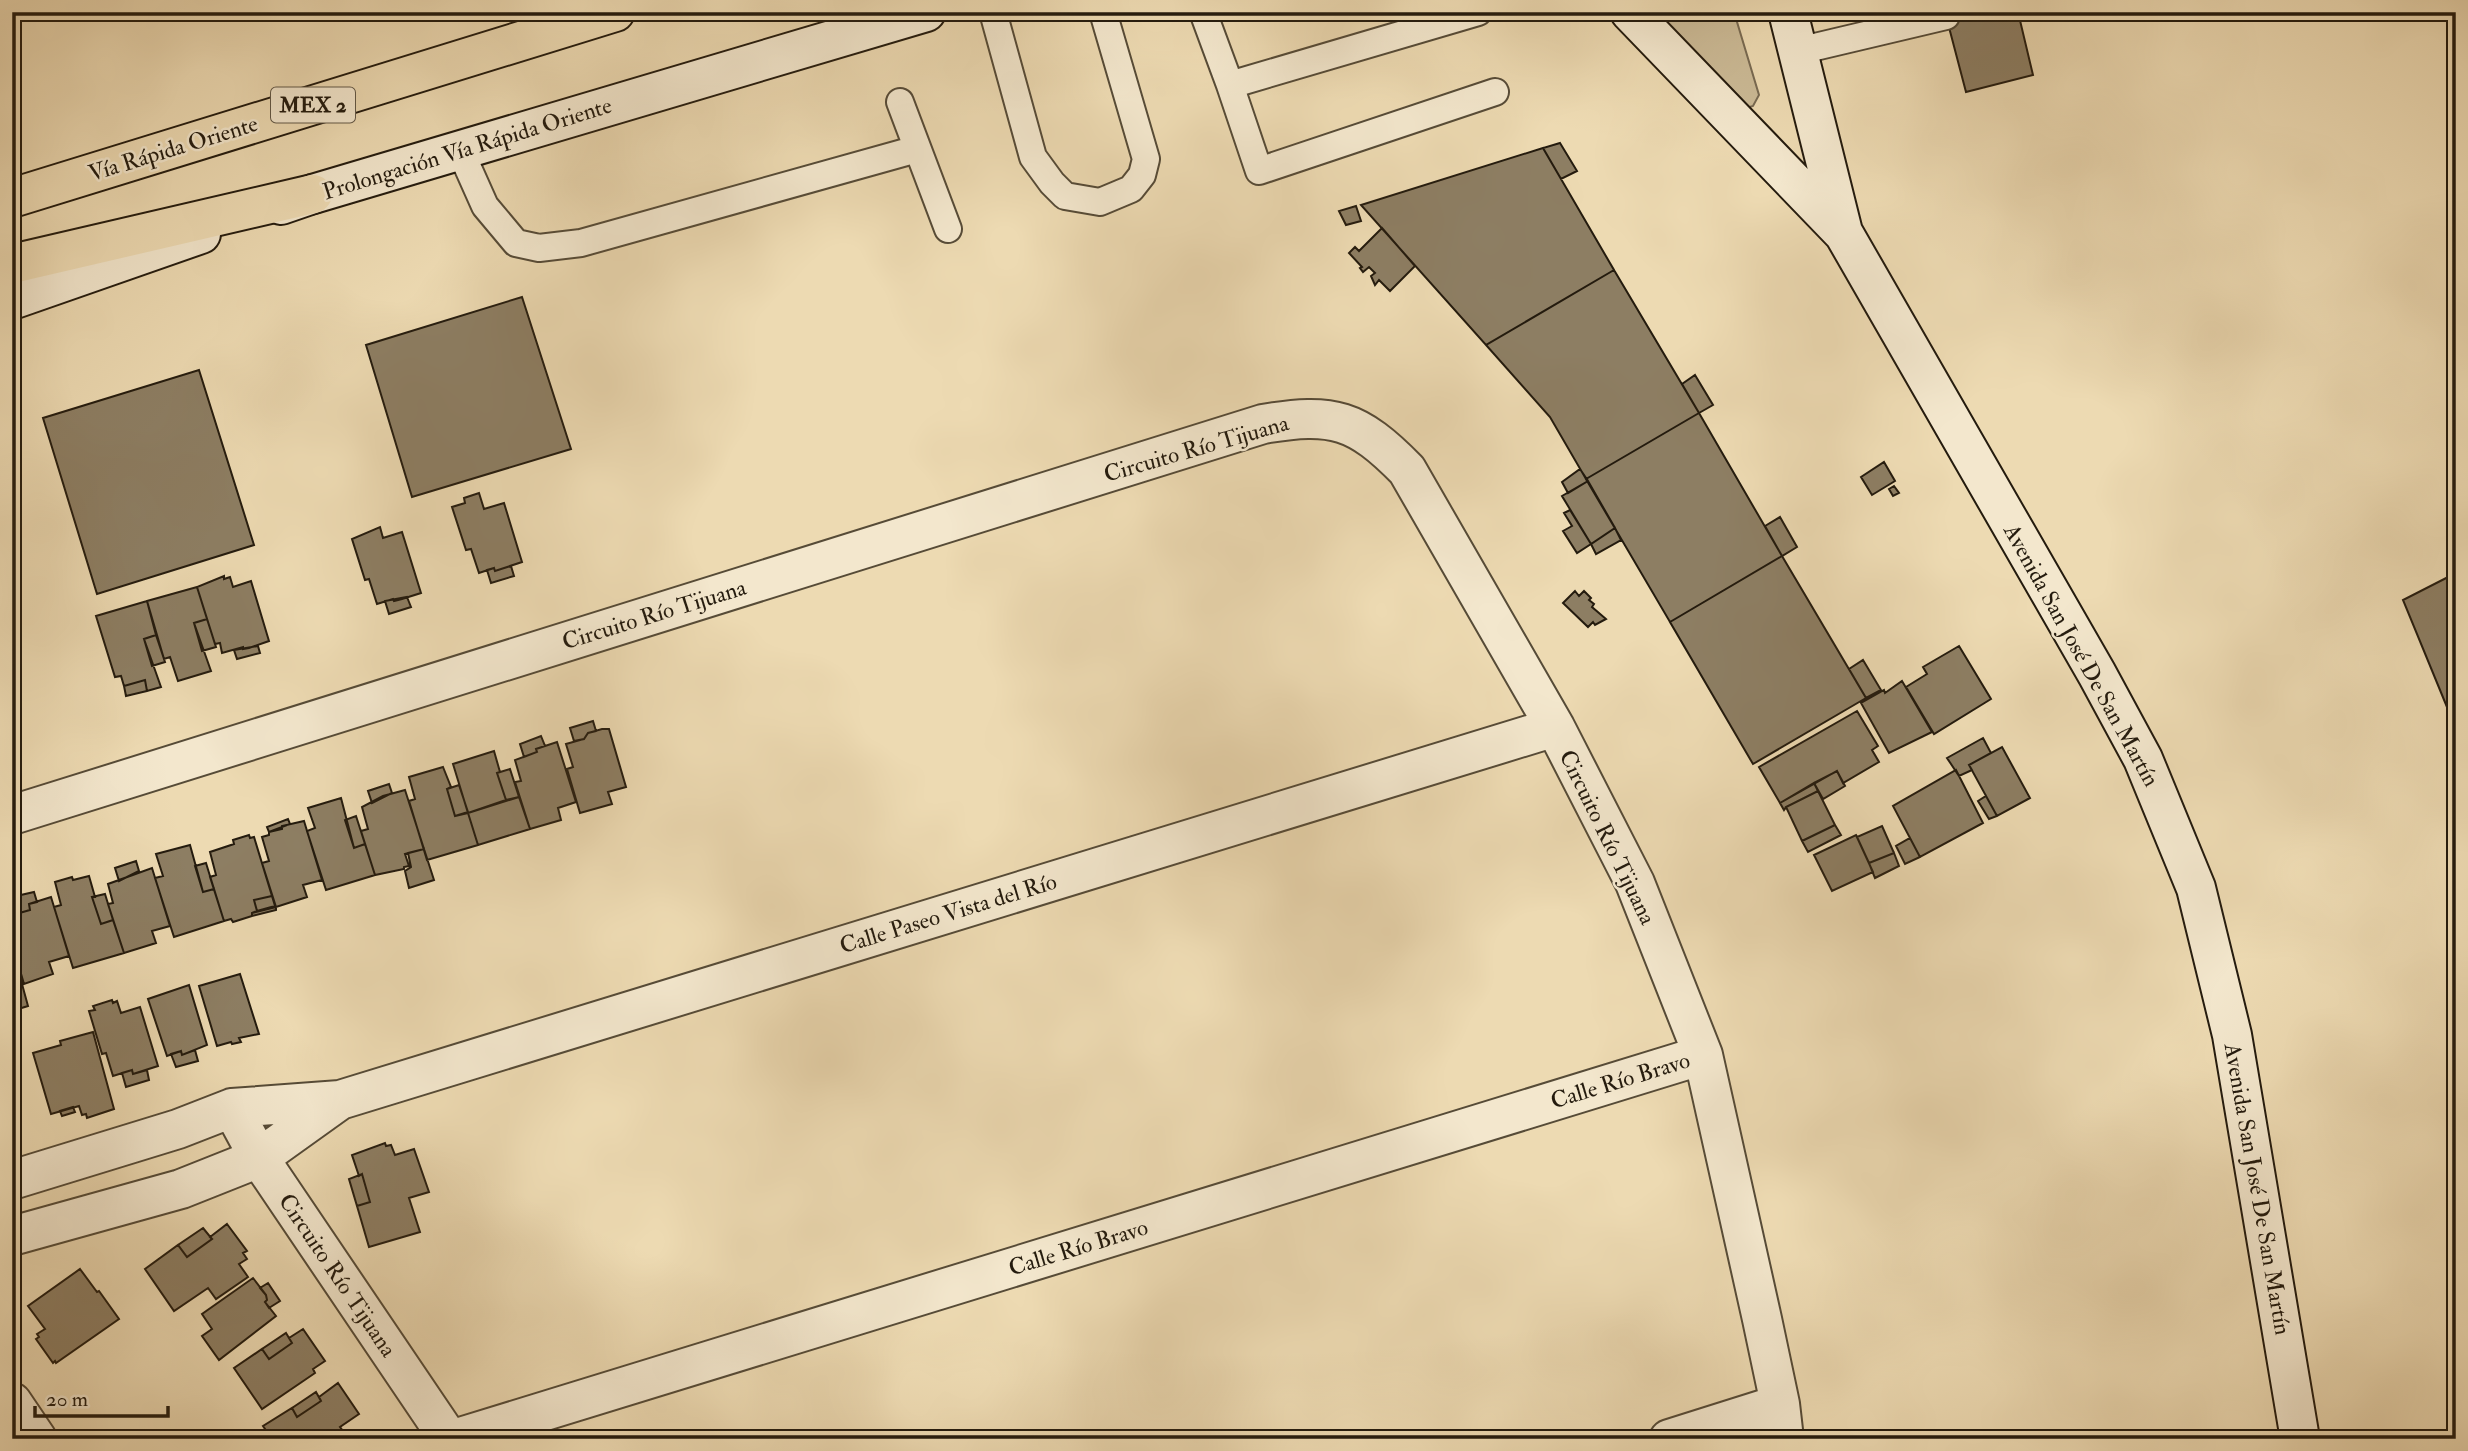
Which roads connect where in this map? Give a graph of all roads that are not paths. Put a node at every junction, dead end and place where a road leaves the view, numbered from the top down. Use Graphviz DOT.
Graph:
graph roads {
  1 [pos="615,12"];
  2 [pos="926,12"];
  3 [pos="993,12"];
  4 [pos="1104,12"];
  5 [pos="1203,12"];
  6 [pos="1478,12"];
  7 [pos="1630,12"];
  8 [pos="1788,12"];
  9 [pos="1946,16"];
  10 [pos="1798,51"];
  11 [pos="1230,85"];
  12 [pos="1496,92"];
  13 [pos="900,102"];
  14 [pos="917,149"];
  15 [pos="460,150"];
  16 [pos="313,194"];
  17 [pos="1821,194"];
  18 [pos="12,198"];
  19 [pos="948,229"];
  20 [pos="12,264"];
  21 [pos="12,300"];
  22 [pos="1555,727"];
  23 [pos="12,815"];
  24 [pos="1703,1055"];
  25 [pos="340,1100"];
  26 [pos="232,1108"];
  27 [pos="259,1158"];
  28 [pos="19,1168"];
  29 [pos="56,1223"];
  30 [pos="12,1236"];
  31 [pos="12,1402"];
  32 [pos="1782,1421"];
  33 [pos="37,1439"];
  34 [pos="449,1439"];
  35 [pos="454,1439"];
  36 [pos="1669,1439"];
  37 [pos="2300,1439"];
  1 -- 18 [label="highway, Vía Rápida Oriente / MEX 2"];
  2 -- 15 [label="street, Prolongación Vía Rápida Oriente"];
  3 -- 4 [label="lane"];
  5 -- 11 [label="lane"];
  6 -- 11 [label="lane"];
  7 -- 17 [label="street, Avenida San José De San Martín"];
  8 -- 10 [label="street"];
  9 -- 10 [label="lane"];
  10 -- 17 [label="street"];
  11 -- 12 [label="lane"];
  13 -- 14 [label="lane"];
  14 -- 15 [label="lane"];
  14 -- 19 [label="lane"];
  15 -- 16 [label="street, Prolongación Vía Rápida Oriente"];
  16 -- 20 [label="highway"];
  16 -- 21 [label="street, Prolongación Vía Rápida Oriente"];
  17 -- 37 [label="street, Avenida San José De San Martín"];
  22 -- 23 [label="street, Circuito Río Tijuana"];
  22 -- 24 [label="street, Circuito Río Tijuana"];
  22 -- 25 [label="street, Calle Paseo Vista del Río"];
  24 -- 32 [label="street, Circuito Río Tijuana"];
  24 -- 35 [label="street, Calle Río Bravo"];
  25 -- 26 [label="street, Calle Paseo Vista del Río"];
  25 -- 27 [label="street, Calle Paseo Vista del Río"];
  26 -- 27 [label="street, Circuito Río Tijuana"];
  26 -- 28 [label="street, Calle Paseo Vista del Río"];
  27 -- 29 [label="street, Calle Paseo Vista del Río"];
  27 -- 34 [label="street, Circuito Río Tijuana"];
  28 -- 29 [label="street"];
  29 -- 30 [label="street, Calle Paseo Vista del Río"];
  31 -- 33 [label="street"];
  32 -- 36 [label="street"];
}
